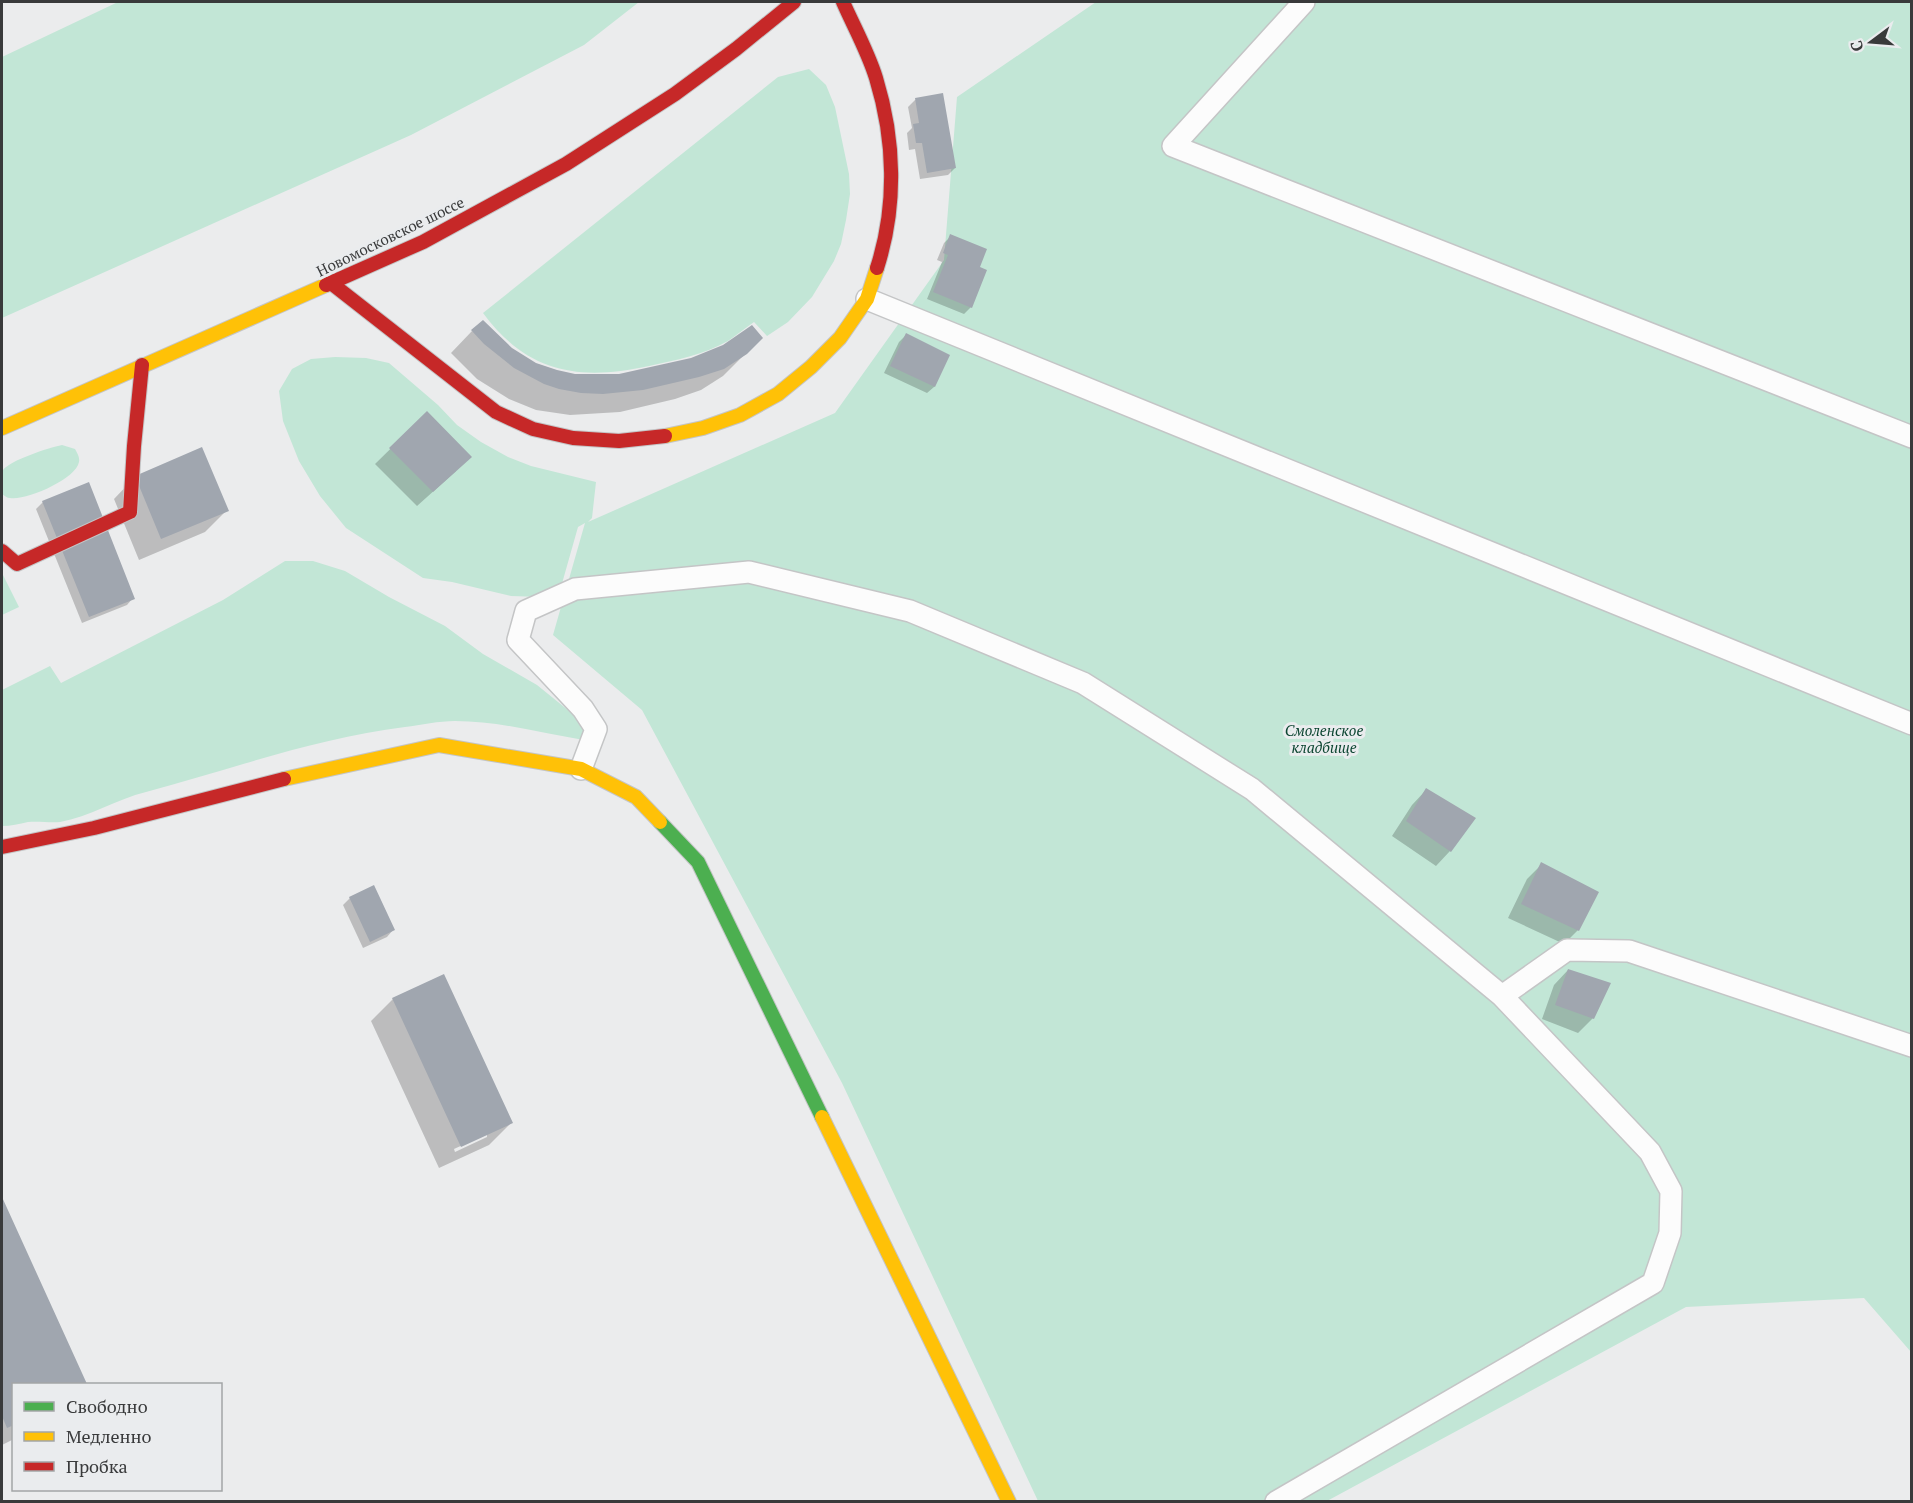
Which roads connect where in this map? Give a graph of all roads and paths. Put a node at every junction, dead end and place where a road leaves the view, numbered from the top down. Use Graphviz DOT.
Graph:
graph roads {
  1 [pos="794,2"];
  2 [pos="843,2"];
  3 [pos="1304,2"];
  4 [pos="331,283"];
  5 [pos="867,298"];
  6 [pos="142,365"];
  7 [pos="2,428"];
  8 [pos="1911,437"];
  9 [pos="2,551"];
  10 [pos="1911,724"];
  11 [pos="581,769"];
  12 [pos="2,847"];
  13 [pos="1502,996"];
  14 [pos="1911,1046"];
  15 [pos="1009,1502"];
  16 [pos="1276,1502"];
  1 -- 4 [label="street, Новомосковское шоссе"];
  2 -- 5 [label="street"];
  3 -- 8 [label="lane"];
  4 -- 5 [label="street"];
  4 -- 6 [label="street, Новомосковское шоссе"];
  5 -- 10 [label="lane"];
  6 -- 7 [label="street, Новомосковское шоссе"];
  6 -- 9 [label="street"];
  11 -- 12 [label="street"];
  11 -- 13 [label="lane"];
  11 -- 15 [label="street"];
  13 -- 14 [label="lane"];
  13 -- 16 [label="lane"];
}
